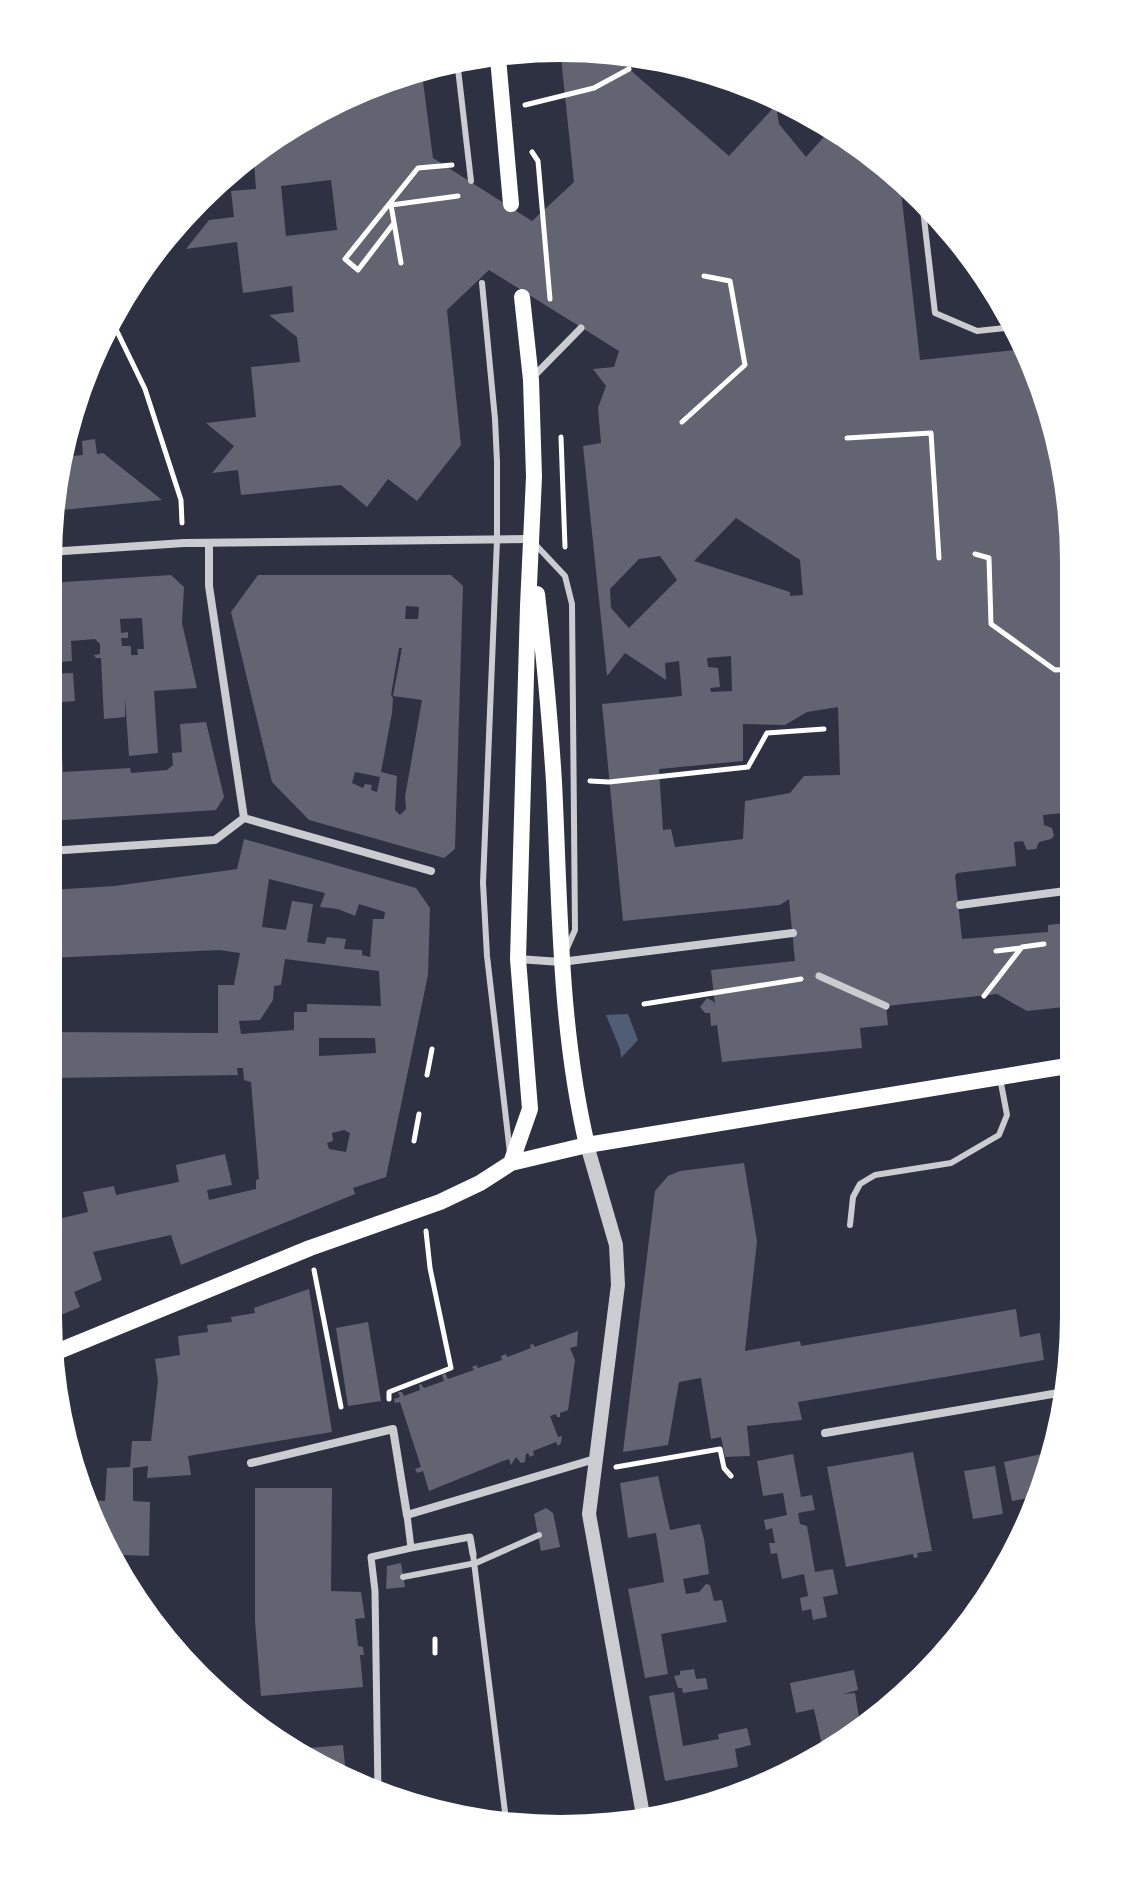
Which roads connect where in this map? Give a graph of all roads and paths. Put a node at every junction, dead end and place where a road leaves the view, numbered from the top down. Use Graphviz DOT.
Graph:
graph roads {
  1 [pos="499,66"];
  2 [pos="629,69"];
  3 [pos="459,73"];
  4 [pos="502,111"];
  5 [pos="469,164"];
  6 [pos="471,181"];
  7 [pos="459,196"];
  8 [pos="511,204"];
  9 [pos="924,219"];
  10 [pos="394,223"];
  11 [pos="401,263"];
  12 [pos="704,276"];
  13 [pos="482,283"];
  14 [pos="522,297"];
  15 [pos="581,328"];
  16 [pos="1002,328"];
  17 [pos="117,332"];
  18 [pos="531,380"];
  19 [pos="682,422"];
  20 [pos="847,438"];
  21 [pos="530,539"];
  22 [pos="497,540"];
  23 [pos="184,543"];
  24 [pos="209,543"];
  25 [pos="62,551"];
  26 [pos="975,554"];
  27 [pos="939,558"];
  28 [pos="1060,670"];
  29 [pos="824,729"];
  30 [pos="609,782"];
  31 [pos="244,818"];
  32 [pos="62,850"];
  33 [pos="431,871"];
  34 [pos="1060,892"];
  35 [pos="960,905"];
  36 [pos="793,933"];
  37 [pos="1044,944"];
  38 [pos="1022,947"];
  39 [pos="996,951"];
  40 [pos="518,959"];
  41 [pos="561,962"];
  42 [pos="819,976"];
  43 [pos="984,996"];
  44 [pos="644,1004"];
  45 [pos="886,1006"];
  46 [pos="432,1049"];
  47 [pos="1060,1067"];
  48 [pos="427,1075"];
  49 [pos="1000,1078"];
  50 [pos="419,1114"];
  51 [pos="414,1141"];
  52 [pos="587,1145"];
  53 [pos="511,1163"];
  54 [pos="850,1225"];
  55 [pos="436,1226"];
  56 [pos="310,1248"];
  57 [pos="63,1349"];
  58 [pos="1054,1394"];
  59 [pos="389,1399"];
  60 [pos="341,1407"];
  61 [pos="825,1433"];
  62 [pos="251,1463"];
  63 [pos="595,1465"];
  64 [pos="731,1476"];
  65 [pos="407,1515"];
  66 [pos="539,1535"];
  67 [pos="411,1548"];
  68 [pos="474,1559"];
  69 [pos="403,1577"];
  70 [pos="435,1639"];
  71 [pos="435,1653"];
  72 [pos="378,1780"];
  73 [pos="642,1808"];
  74 [pos="505,1812"];
  1 -- 4 [label="main road"];
  2 -- 4 [label="path"];
  3 -- 5 [label="lane"];
  4 -- 8 [label="main road"];
  5 -- 6 [label="lane"];
  5 -- 10 [label="path"];
  7 -- 10 [label="path"];
  9 -- 16 [label="lane"];
  10 -- 11 [label="path"];
  12 -- 19 [label="path"];
  13 -- 22 [label="lane"];
  14 -- 18 [label="main road"];
  15 -- 18 [label="street"];
  17 -- 23 [label="path"];
  18 -- 21 [label="main road"];
  20 -- 27 [label="path"];
  21 -- 22 [label="street"];
  21 -- 40 [label="main road"];
  21 -- 41 [label="main road"];
  21 -- 41 [label="lane"];
  22 -- 24 [label="street"];
  22 -- 53 [label="lane"];
  23 -- 24 [label="street"];
  23 -- 25 [label="street"];
  24 -- 31 [label="street"];
  26 -- 28 [label="path"];
  29 -- 30 [label="path"];
  31 -- 32 [label="street"];
  31 -- 33 [label="street"];
  34 -- 35 [label="street"];
  36 -- 41 [label="street"];
  37 -- 38 [label="path"];
  38 -- 39 [label="path"];
  38 -- 43 [label="path"];
  40 -- 41 [label="street"];
  40 -- 53 [label="main road"];
  41 -- 52 [label="main road"];
  42 -- 44 [label="path"];
  42 -- 45 [label="street"];
  46 -- 48 [label="path"];
  47 -- 49 [label="main road"];
  49 -- 52 [label="main road"];
  49 -- 54 [label="lane"];
  50 -- 51 [label="path"];
  52 -- 53 [label="main road"];
  52 -- 63 [label="street"];
  53 -- 56 [label="main road"];
  55 -- 59 [label="path"];
  56 -- 57 [label="main road"];
  56 -- 60 [label="path"];
  58 -- 61 [label="street"];
  62 -- 65 [label="street"];
  63 -- 64 [label="path"];
  63 -- 65 [label="street"];
  63 -- 73 [label="street"];
  65 -- 67 [label="street"];
  66 -- 68 [label="lane"];
  67 -- 68 [label="street"];
  67 -- 72 [label="street"];
  68 -- 69 [label="lane"];
  68 -- 74 [label="lane"];
  70 -- 71 [label="path"];
}
